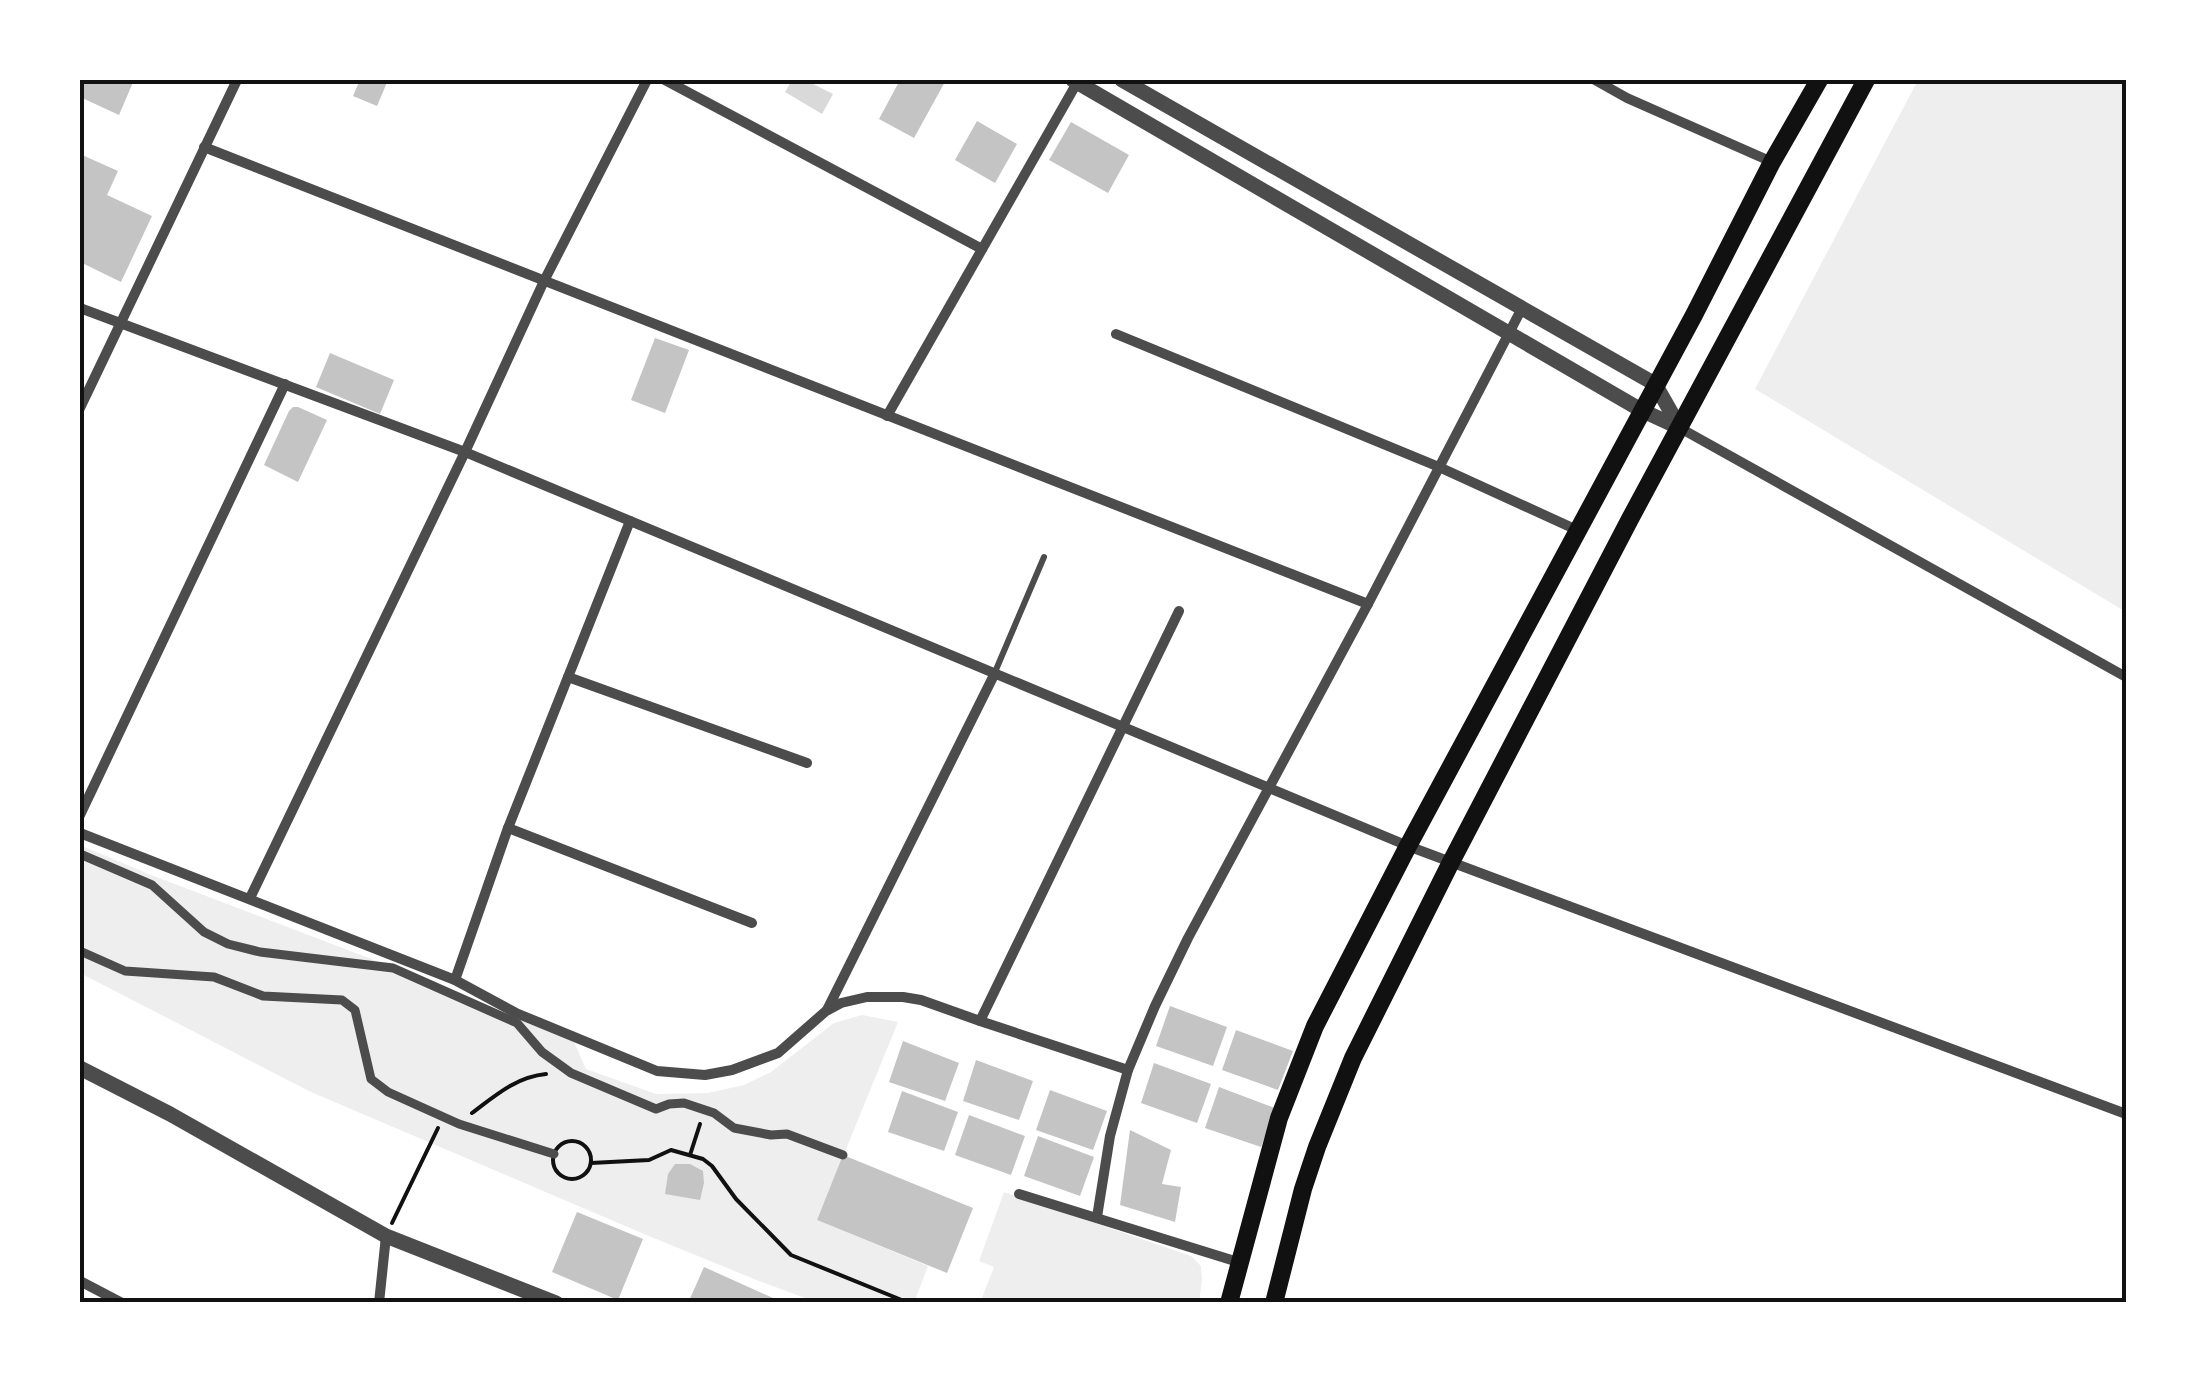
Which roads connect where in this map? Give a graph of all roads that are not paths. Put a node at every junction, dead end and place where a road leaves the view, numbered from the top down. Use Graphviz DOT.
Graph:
graph roads {
  1 [pos="237,80"];
  2 [pos="647,80"];
  3 [pos="666,80"];
  4 [pos="1122,80"];
  5 [pos="1595,80"];
  6 [pos="1819,80"];
  7 [pos="1866,80"];
  8 [pos="1076,81"];
  9 [pos="204,147"];
  10 [pos="1772,162"];
  11 [pos="982,249"];
  12 [pos="544,281"];
  13 [pos="80,308"];
  14 [pos="1522,308"];
  15 [pos="120,323"];
  16 [pos="1510,332"];
  17 [pos="1116,334"];
  18 [pos="285,384"];
  19 [pos="1655,384"];
  20 [pos="80,408"];
  21 [pos="1641,410"];
  22 [pos="887,416"];
  23 [pos="1680,428"];
  24 [pos="465,452"];
  25 [pos="1439,467"];
  26 [pos="630,521"];
  27 [pos="1576,530"];
  28 [pos="1044,557"];
  29 [pos="1368,604"];
  30 [pos="1179,611"];
  31 [pos="995,673"];
  32 [pos="568,678"];
  33 [pos="2126,678"];
  34 [pos="1124,727"];
  35 [pos="807,762"];
  36 [pos="1268,788"];
  37 [pos="80,815"];
  38 [pos="508,828"];
  39 [pos="80,833"];
  40 [pos="1408,846"];
  41 [pos="80,854"];
  42 [pos="1451,862"];
  43 [pos="250,898"];
  44 [pos="752,923"];
  45 [pos="80,951"];
  46 [pos="455,980"];
  47 [pos="826,1010"];
  48 [pos="980,1021"];
  49 [pos="80,1068"];
  50 [pos="1128,1070"];
  51 [pos="2126,1114"];
  52 [pos="554,1154"];
  53 [pos="843,1155"];
  54 [pos="1019,1194"];
  55 [pos="1097,1217"];
  56 [pos="386,1236"];
  57 [pos="1238,1262"];
  58 [pos="80,1281"];
  59 [pos="122,1303"];
  60 [pos="379,1303"];
  61 [pos="556,1303"];
  62 [pos="1228,1303"];
  63 [pos="1274,1303"];
  1 -- 9 [label="street"];
  2 -- 12 [label="street"];
  3 -- 11 [label="street"];
  4 -- 14 [label="street"];
  5 -- 10 [label="street"];
  6 -- 10 [label="main road"];
  7 -- 23 [label="main road"];
  8 -- 11 [label="street"];
  8 -- 16 [label="street"];
  9 -- 12 [label="street"];
  9 -- 15 [label="street"];
  10 -- 19 [label="main road"];
  11 -- 22 [label="street"];
  12 -- 22 [label="street"];
  12 -- 24 [label="street"];
  13 -- 15 [label="street"];
  14 -- 16 [label="street"];
  14 -- 19 [label="street"];
  15 -- 18 [label="street"];
  15 -- 20 [label="street"];
  16 -- 21 [label="street"];
  16 -- 25 [label="street"];
  17 -- 25 [label="street"];
  18 -- 24 [label="street"];
  18 -- 37 [label="street"];
  19 -- 21 [label="main road"];
  19 -- 23 [label="street"];
  21 -- 23 [label="street"];
  21 -- 27 [label="main road"];
  22 -- 29 [label="street"];
  23 -- 33 [label="street"];
  23 -- 42 [label="main road"];
  24 -- 26 [label="street"];
  24 -- 43 [label="street"];
  25 -- 27 [label="street"];
  25 -- 29 [label="street"];
  26 -- 31 [label="street"];
  26 -- 32 [label="street"];
  27 -- 40 [label="main road"];
  28 -- 31 [label="lane"];
  29 -- 36 [label="street"];
  30 -- 34 [label="street"];
  31 -- 34 [label="street"];
  31 -- 47 [label="street"];
  32 -- 35 [label="street"];
  32 -- 38 [label="street"];
  34 -- 36 [label="street"];
  34 -- 48 [label="street"];
  36 -- 40 [label="street"];
  36 -- 50 [label="street"];
  38 -- 44 [label="street"];
  38 -- 46 [label="street"];
  39 -- 43 [label="street"];
  40 -- 42 [label="street"];
  40 -- 57 [label="main road"];
  41 -- 53 [label="street"];
  42 -- 51 [label="street"];
  42 -- 63 [label="main road"];
  43 -- 46 [label="street"];
  45 -- 52 [label="street"];
  46 -- 47 [label="street"];
  47 -- 48 [label="street"];
  48 -- 50 [label="street"];
  49 -- 56 [label="street"];
  50 -- 55 [label="street"];
  54 -- 55 [label="street"];
  55 -- 57 [label="street"];
  56 -- 60 [label="street"];
  56 -- 61 [label="street"];
  57 -- 62 [label="main road"];
  58 -- 59 [label="street"];
}
